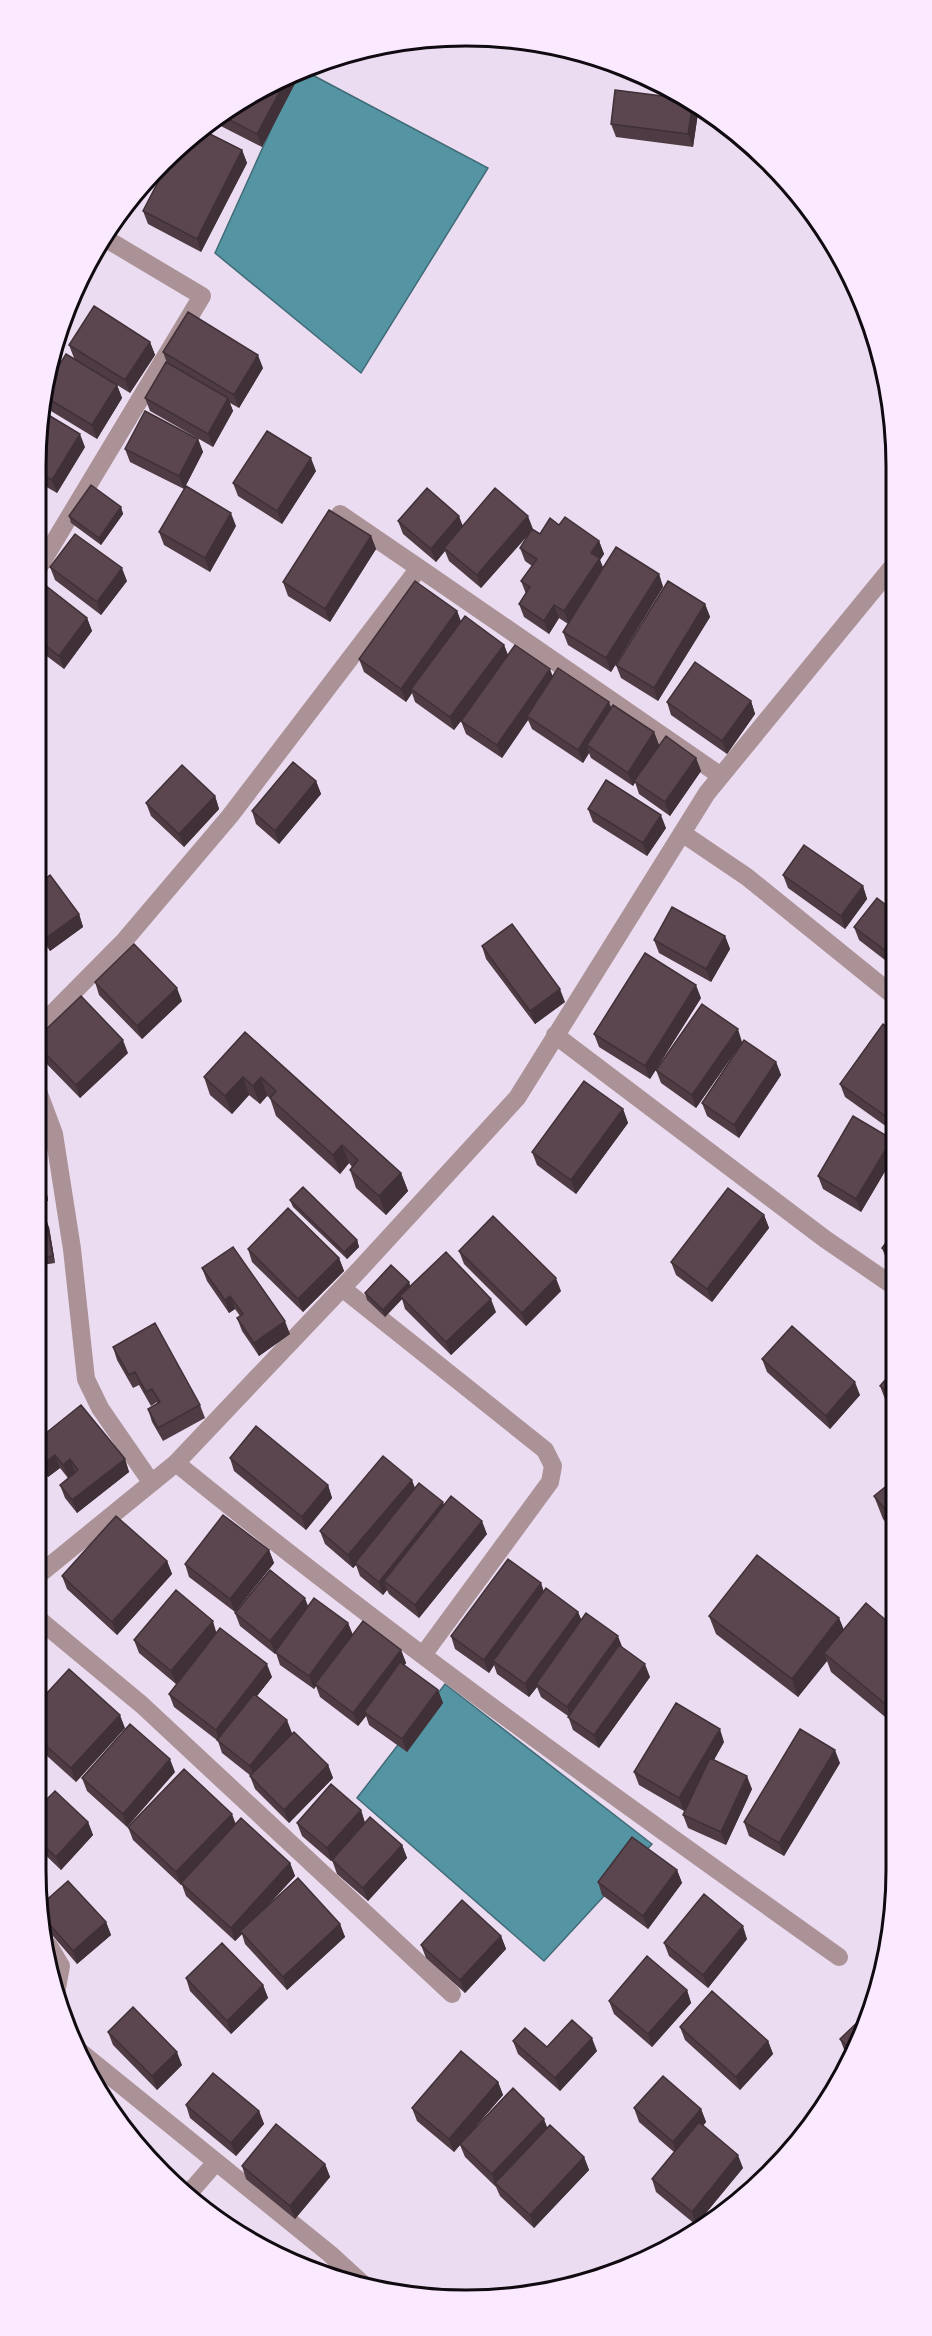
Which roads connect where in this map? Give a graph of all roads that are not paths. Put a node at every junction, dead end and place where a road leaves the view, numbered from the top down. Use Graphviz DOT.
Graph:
graph roads {
  1 [pos="111,242"];
  2 [pos="340,514"];
  3 [pos="46,555"];
  4 [pos="419,568"];
  5 [pos="886,575"];
  6 [pos="721,776"];
  7 [pos="682,833"];
  8 [pos="886,990"];
  9 [pos="46,1020"];
  10 [pos="555,1035"];
  11 [pos="46,1113"];
  12 [pos="886,1281"];
  13 [pos="342,1288"];
  14 [pos="176,1463"];
  15 [pos="151,1482"];
  16 [pos="46,1569"];
  17 [pos="46,1625"];
  18 [pos="423,1655"];
  19 [pos="839,1957"];
  20 [pos="56,1958"];
  21 [pos="60,1974"];
  22 [pos="452,1994"];
  23 [pos="94,2063"];
  24 [pos="216,2162"];
  25 [pos="193,2188"];
  26 [pos="351,2273"];
  1 -- 3 [label="street"];
  2 -- 4 [label="street"];
  4 -- 6 [label="street"];
  4 -- 9 [label="street"];
  5 -- 6 [label="street"];
  6 -- 7 [label="street"];
  7 -- 8 [label="street"];
  7 -- 10 [label="street"];
  10 -- 12 [label="street"];
  10 -- 13 [label="street"];
  11 -- 15 [label="street"];
  13 -- 14 [label="street"];
  13 -- 18 [label="street"];
  14 -- 15 [label="street"];
  14 -- 18 [label="street"];
  15 -- 16 [label="street"];
  17 -- 22 [label="street"];
  18 -- 19 [label="street"];
  20 -- 21 [label="street"];
  23 -- 24 [label="street"];
  24 -- 25 [label="street"];
  24 -- 26 [label="street"];
}
